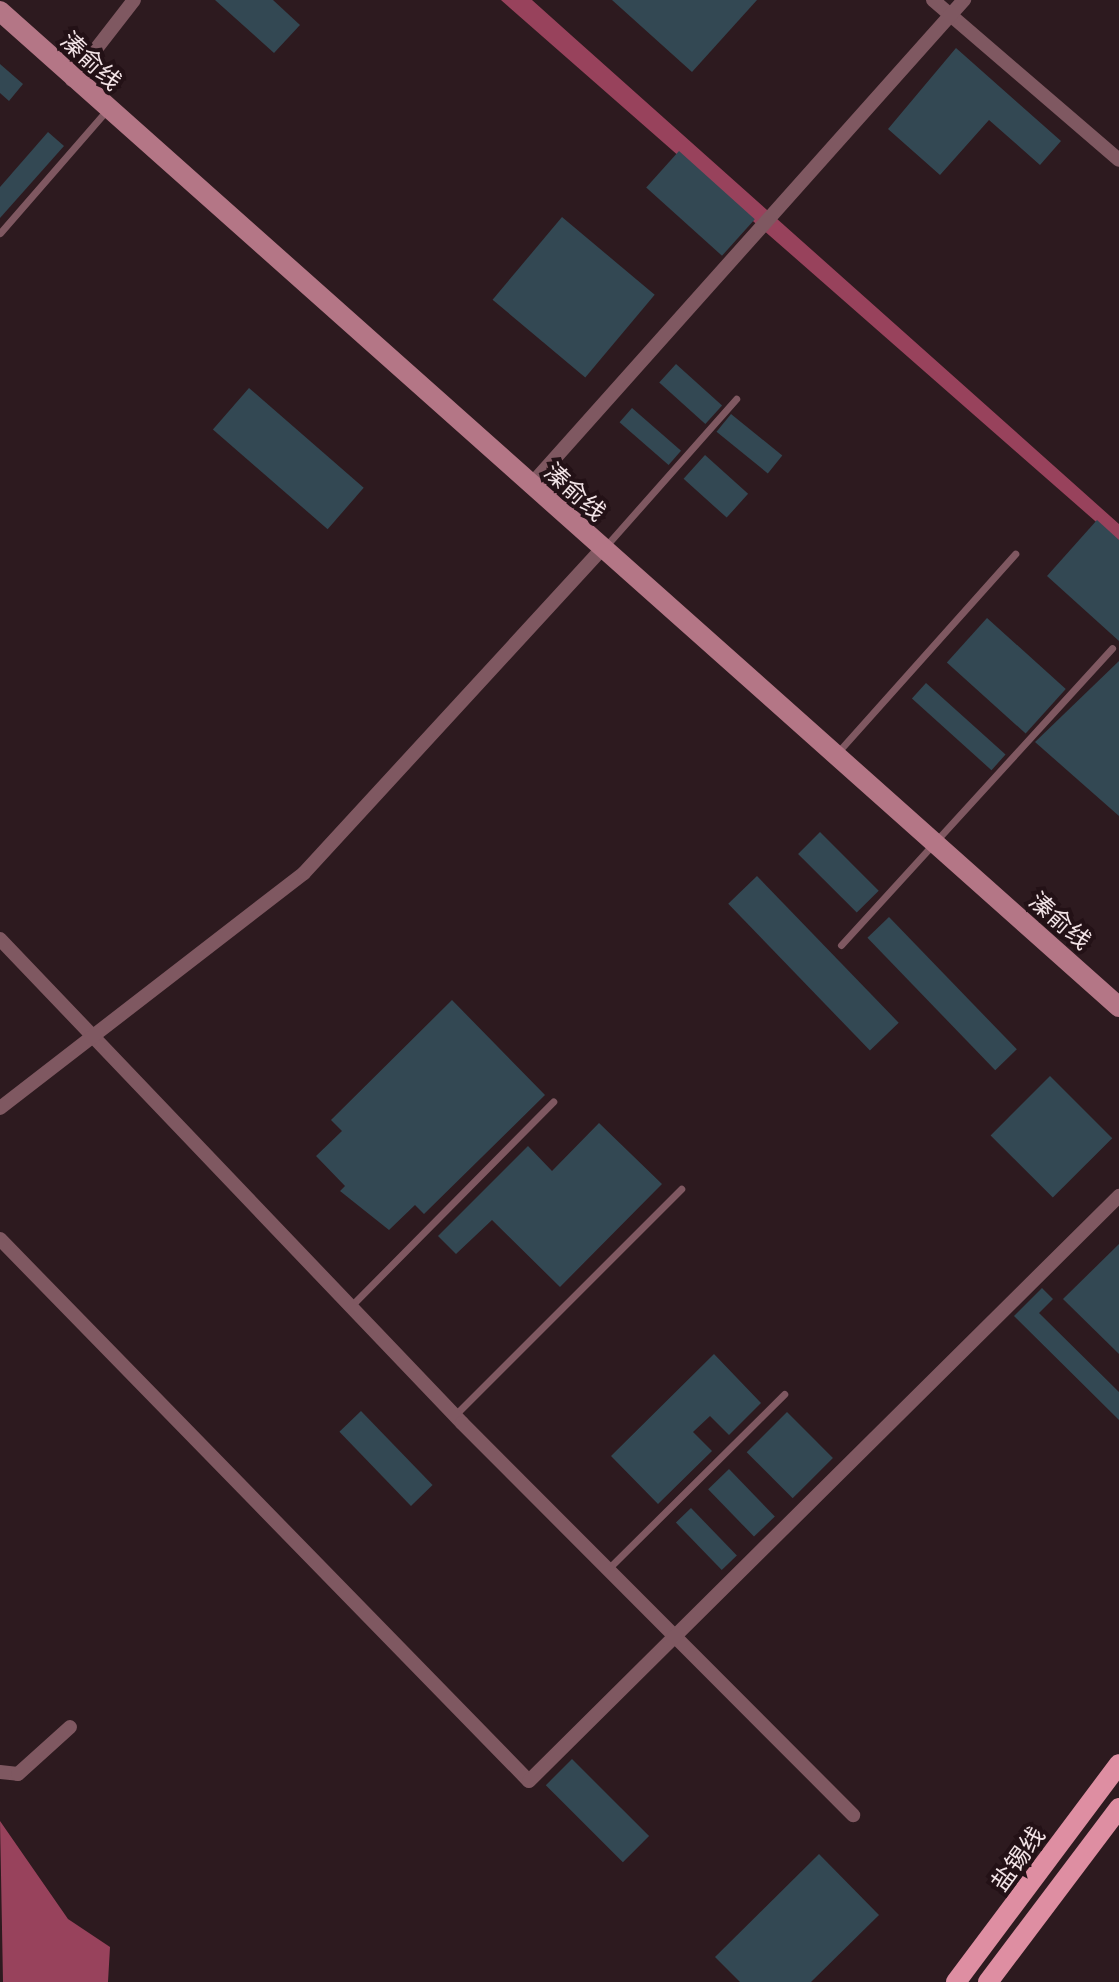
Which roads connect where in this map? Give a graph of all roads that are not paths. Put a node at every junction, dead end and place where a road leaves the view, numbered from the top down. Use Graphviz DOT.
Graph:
graph roads {
  1 [pos="134,0"];
  2 [pos="933,0"];
  3 [pos="964,0"];
  4 [pos="0,11"];
  5 [pos="951,16"];
  6 [pos="72,80"];
  7 [pos="106,111"];
  8 [pos="1119,160"];
  9 [pos="0,233"];
  10 [pos="736,399"];
  11 [pos="530,486"];
  12 [pos="601,550"];
  13 [pos="1015,554"];
  14 [pos="1112,648"];
  15 [pos="834,757"];
  16 [pos="936,847"];
  17 [pos="0,939"];
  18 [pos="841,945"];
  19 [pos="1119,1007"];
  20 [pos="89,1039"];
  21 [pos="553,1102"];
  22 [pos="0,1108"];
  23 [pos="681,1189"];
  24 [pos="1119,1196"];
  25 [pos="0,1239"];
  26 [pos="350,1307"];
  27 [pos="784,1394"];
  28 [pos="455,1415"];
  29 [pos="609,1568"];
  30 [pos="677,1636"];
  31 [pos="70,1727"];
  32 [pos="1119,1764"];
  33 [pos="0,1772"];
  34 [pos="1119,1808"];
  35 [pos="853,1815"];
  36 [pos="956,1982"];
  37 [pos="988,1982"];
  1 -- 6 [label="street"];
  2 -- 5 [label="street"];
  3 -- 5 [label="street"];
  4 -- 6 [label="main road, 溱俞线"];
  5 -- 8 [label="street"];
  5 -- 11 [label="street"];
  6 -- 7 [label="main road, 溱俞线"];
  7 -- 9 [label="lane"];
  7 -- 11 [label="main road, 溱俞线"];
  10 -- 12 [label="lane"];
  11 -- 12 [label="main road, 溱俞线"];
  12 -- 15 [label="main road, 溱俞线"];
  12 -- 20 [label="street"];
  13 -- 15 [label="lane"];
  14 -- 16 [label="lane"];
  15 -- 16 [label="main road, 溱俞线"];
  16 -- 18 [label="lane"];
  16 -- 19 [label="main road, 溱俞线"];
  17 -- 20 [label="street"];
  20 -- 22 [label="street"];
  20 -- 26 [label="street"];
  21 -- 26 [label="lane"];
  23 -- 28 [label="lane"];
  24 -- 30 [label="street"];
  25 -- 30 [label="street"];
  26 -- 28 [label="street"];
  27 -- 29 [label="lane"];
  28 -- 29 [label="street"];
  29 -- 30 [label="street"];
  30 -- 35 [label="street"];
  31 -- 33 [label="street"];
  32 -- 36 [label="main road, 盐锡线"];
  34 -- 37 [label="main road"];
}
